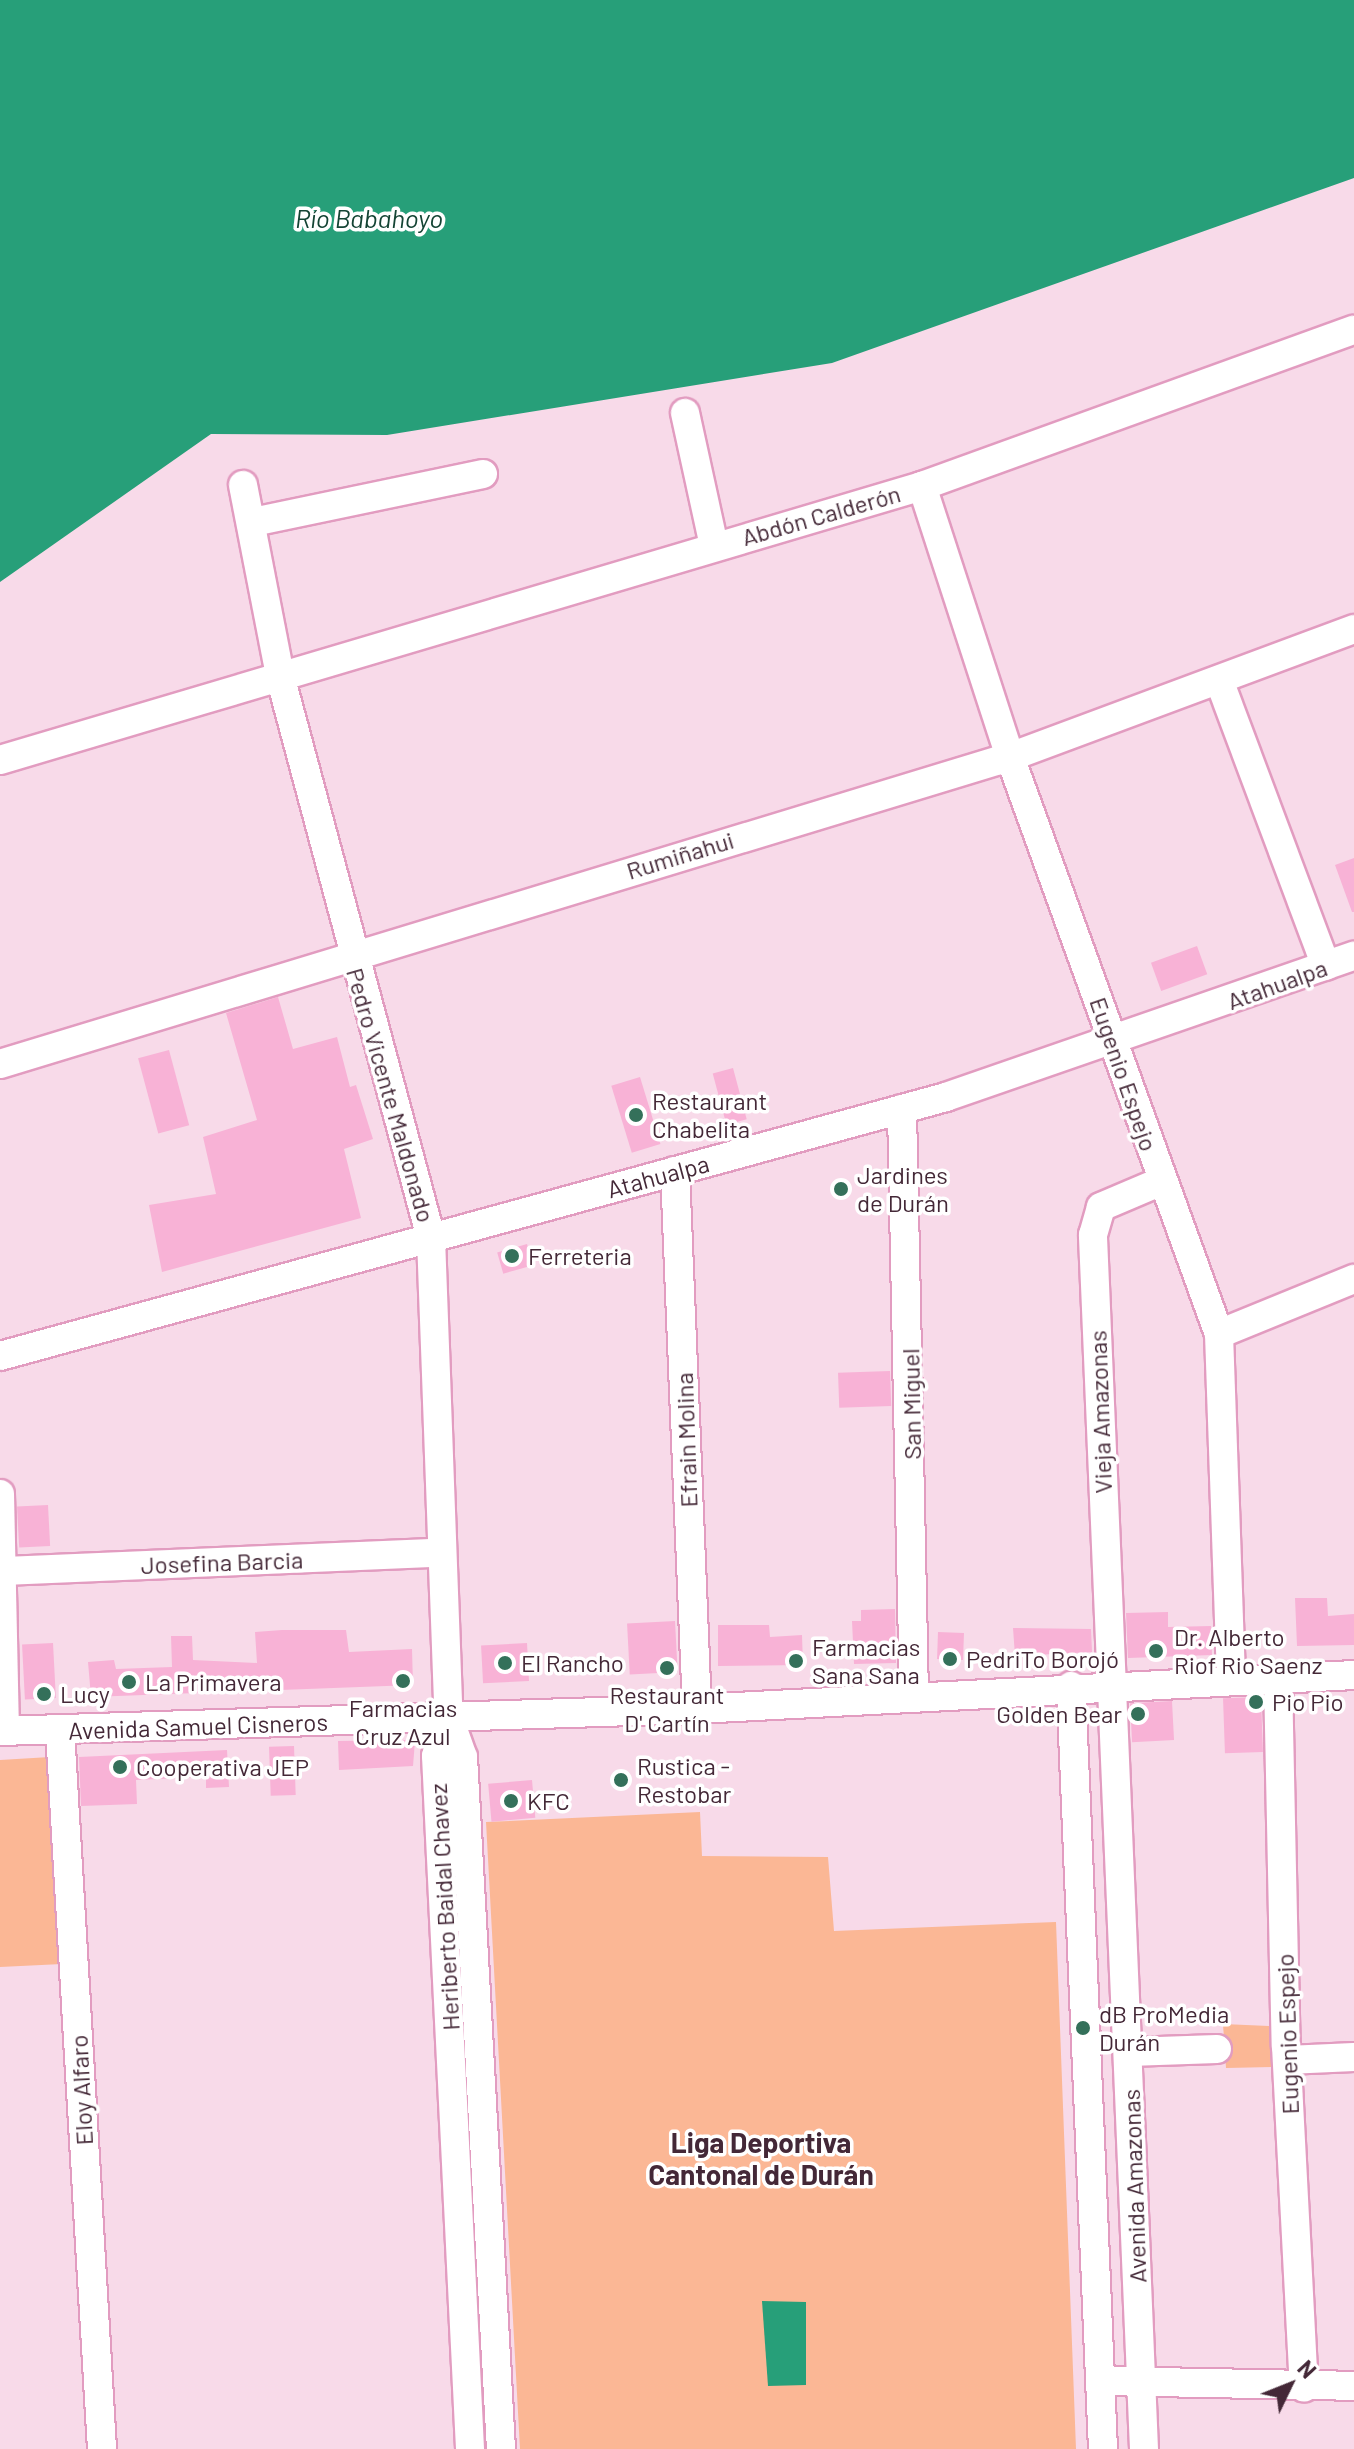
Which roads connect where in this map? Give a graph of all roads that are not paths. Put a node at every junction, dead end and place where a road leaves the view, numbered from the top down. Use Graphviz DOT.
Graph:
graph roads {
  1 [pos="1354,330"];
  2 [pos="685,413"];
  3 [pos="483,474"];
  4 [pos="243,485"];
  5 [pos="922,486"];
  6 [pos="253,522"];
  7 [pos="714,546"];
  8 [pos="1354,629"];
  9 [pos="280,676"];
  10 [pos="1219,680"];
  11 [pos="1010,757"];
  12 [pos="0,760"];
  13 [pos="351,954"];
  14 [pos="1354,956"];
  15 [pos="1326,966"];
  16 [pos="1114,1044"];
  17 [pos="0,1064"];
  18 [pos="902,1109"];
  19 [pos="675,1171"];
  20 [pos="1162,1181"];
  21 [pos="431,1238"];
  22 [pos="1354,1279"];
  23 [pos="1219,1334"];
  24 [pos="0,1356"];
  25 [pos="0,1494"];
  26 [pos="441,1553"];
  27 [pos="3,1571"];
  28 [pos="1354,1675"];
  29 [pos="1231,1679"];
  30 [pos="1278,1679"];
  31 [pos="1109,1684"];
  32 [pos="1071,1686"];
  33 [pos="914,1698"];
  34 [pos="697,1709"];
  35 [pos="449,1718"];
  36 [pos="3,1731"];
  37 [pos="60,1731"];
  38 [pos="1217,2049"];
  39 [pos="1129,2052"];
  40 [pos="1354,2057"];
  41 [pos="1287,2060"];
  42 [pos="1143,2380"];
  43 [pos="1101,2381"];
  44 [pos="1354,2386"];
  45 [pos="1304,2388"];
  46 [pos="102,2449"];
  47 [pos="470,2449"];
  48 [pos="501,2449"];
  49 [pos="1103,2449"];
  50 [pos="1144,2449"];
  1 -- 5 [label="street, Abdón Calderón"];
  2 -- 7 [label="street"];
  3 -- 6 [label="street"];
  4 -- 6 [label="street, Pedro Vicente Maldonado"];
  5 -- 7 [label="street, Abdón Calderón"];
  5 -- 11 [label="street, Eugenio Espejo"];
  6 -- 9 [label="street, Pedro Vicente Maldonado"];
  7 -- 9 [label="street, Abdón Calderón"];
  8 -- 10 [label="street, Rumiñahui"];
  9 -- 12 [label="street, Abdón Calderón"];
  9 -- 13 [label="street, Pedro Vicente Maldonado"];
  10 -- 11 [label="street, Rumiñahui"];
  10 -- 15 [label="street"];
  11 -- 13 [label="street, Rumiñahui"];
  11 -- 16 [label="street, Eugenio Espejo"];
  13 -- 17 [label="street, Rumiñahui"];
  13 -- 21 [label="street, Pedro Vicente Maldonado"];
  14 -- 15 [label="street, Atahualpa"];
  15 -- 16 [label="street, Atahualpa"];
  16 -- 18 [label="street, Atahualpa"];
  16 -- 20 [label="street, Eugenio Espejo"];
  18 -- 19 [label="street, Atahualpa"];
  18 -- 33 [label="street, San Miguel"];
  19 -- 21 [label="street, Atahualpa"];
  19 -- 34 [label="street, Efrain Molina"];
  20 -- 23 [label="street, Eugenio Espejo"];
  20 -- 31 [label="street, Vieja Amazonas"];
  21 -- 24 [label="street, Atahualpa"];
  21 -- 26 [label="street, Pedro Vicente Maldonado"];
  22 -- 23 [label="street"];
  23 -- 29 [label="street, Eugenio Espejo"];
  25 -- 27 [label="street"];
  26 -- 27 [label="street, Josefina Barcia"];
  26 -- 35 [label="street, Pedro Vicente Maldonado"];
  27 -- 36 [label="street"];
  28 -- 30 [label="street, Avenida Samuel Cisneros"];
  29 -- 30 [label="street, Avenida Samuel Cisneros"];
  29 -- 31 [label="street, Avenida Samuel Cisneros"];
  30 -- 41 [label="street, Eugenio Espejo"];
  31 -- 32 [label="street, Avenida Samuel Cisneros"];
  31 -- 39 [label="street, Avenida Amazonas"];
  32 -- 33 [label="street, Avenida Samuel Cisneros"];
  32 -- 43 [label="street, Avenida Amazonas"];
  33 -- 34 [label="street, Avenida Samuel Cisneros"];
  34 -- 35 [label="street, Avenida Samuel Cisneros"];
  35 -- 37 [label="street, Avenida Samuel Cisneros"];
  35 -- 47 [label="street, Heriberto Baidal Chavez"];
  35 -- 48 [label="street, Heriberto Baidal Chavez"];
  36 -- 37 [label="street, Avenida Samuel Cisneros"];
  37 -- 46 [label="street, Eloy Alfaro"];
  38 -- 39 [label="street"];
  39 -- 42 [label="street, Avenida Amazonas"];
  40 -- 41 [label="street"];
  41 -- 45 [label="street, Eugenio Espejo"];
  42 -- 43 [label="street"];
  42 -- 45 [label="street"];
  42 -- 50 [label="street, Avenida Amazonas"];
  43 -- 49 [label="street, Avenida Amazonas"];
  44 -- 45 [label="street"];
}
